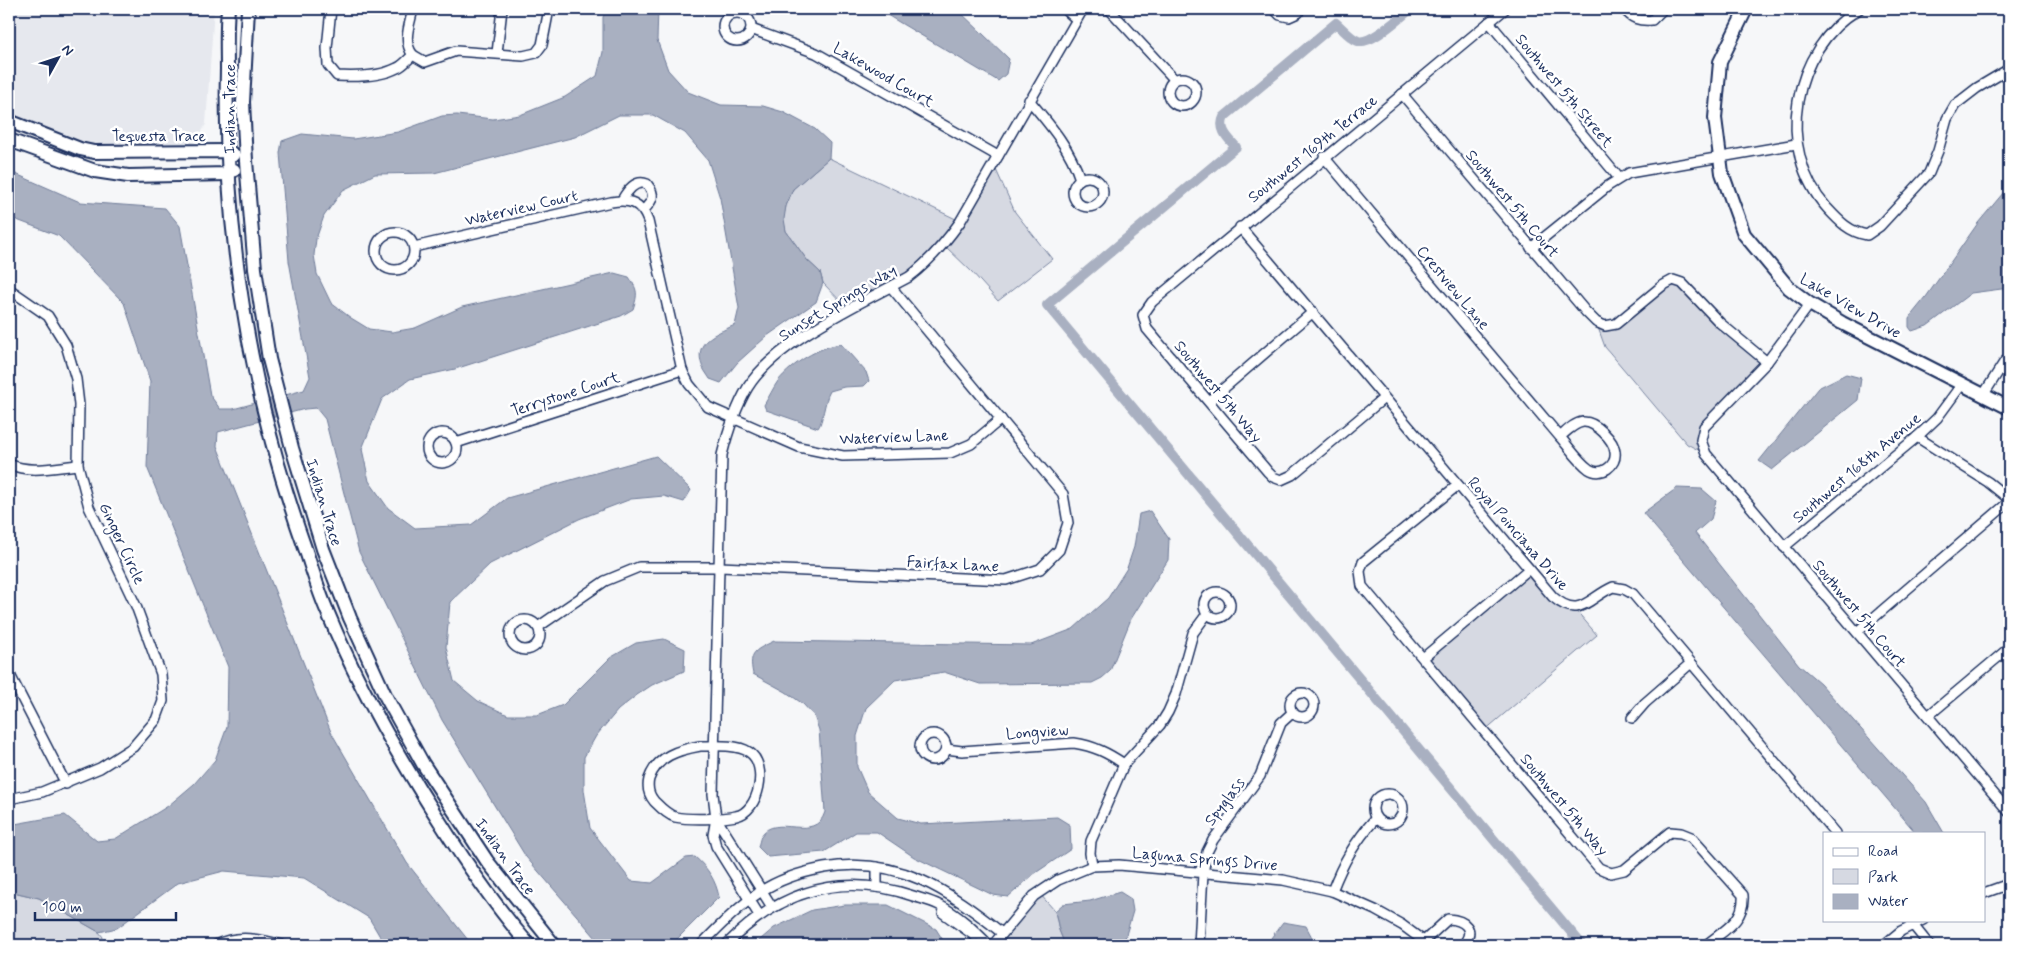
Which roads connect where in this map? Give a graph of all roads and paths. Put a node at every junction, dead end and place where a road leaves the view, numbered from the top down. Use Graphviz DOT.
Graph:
graph roads {
  1 [pos="228,9"];
  2 [pos="248,9"];
  3 [pos="331,9"];
  4 [pos="413,9"];
  5 [pos="502,9"];
  6 [pos="550,9"];
  7 [pos="1065,9"];
  8 [pos="1083,9"];
  9 [pos="1109,9"];
  10 [pos="1274,9"];
  11 [pos="1300,9"];
  12 [pos="1505,9"];
  13 [pos="1624,9"];
  14 [pos="1663,9"];
  15 [pos="1746,9"];
  16 [pos="1858,9"];
  17 [pos="1076,19"];
  18 [pos="1489,22"];
  19 [pos="751,29"];
  20 [pos="497,53"];
  21 [pos="413,55"];
  22 [pos="2009,69"];
  23 [pos="1174,79"];
  24 [pos="1402,94"];
  25 [pos="1029,100"];
  26 [pos="9,122"];
  27 [pos="9,140"];
  28 [pos="1796,144"];
  29 [pos="227,151"];
  30 [pos="998,156"];
  31 [pos="1324,157"];
  32 [pos="1720,158"];
  33 [pos="246,161"];
  34 [pos="228,174"];
  35 [pos="1619,178"];
  36 [pos="1080,180"];
  37 [pos="622,200"];
  38 [pos="644,210"];
  39 [pos="1240,227"];
  40 [pos="414,247"];
  41 [pos="1532,248"];
  42 [pos="891,287"];
  43 [pos="9,289"];
  44 [pos="1810,304"];
  45 [pos="1312,312"];
  46 [pos="1143,315"];
  47 [pos="1767,362"];
  48 [pos="2005,362"];
  49 [pos="682,370"];
  50 [pos="1962,384"];
  51 [pos="1984,394"];
  52 [pos="1384,398"];
  53 [pos="1209,401"];
  54 [pos="2009,408"];
  55 [pos="732,418"];
  56 [pos="1001,419"];
  57 [pos="1560,437"];
  58 [pos="1917,437"];
  59 [pos="456,443"];
  60 [pos="9,464"];
  61 [pos="78,465"];
  62 [pos="1458,485"];
  63 [pos="2009,500"];
  64 [pos="1784,546"];
  65 [pos="720,567"];
  66 [pos="1529,569"];
  67 [pos="1207,614"];
  68 [pos="538,626"];
  69 [pos="1857,632"];
  70 [pos="2009,648"];
  71 [pos="1423,658"];
  72 [pos="1691,663"];
  73 [pos="9,673"];
  74 [pos="1293,712"];
  75 [pos="1928,716"];
  76 [pos="1632,718"];
  77 [pos="715,746"];
  78 [pos="946,749"];
  79 [pos="1124,764"];
  80 [pos="66,784"];
  81 [pos="9,798"];
  82 [pos="2009,812"];
  83 [pos="716,818"];
  84 [pos="1375,818"];
  85 [pos="1833,832"];
  86 [pos="1092,866"];
  87 [pos="877,867"];
  88 [pos="1204,873"];
  89 [pos="2009,884"];
  90 [pos="877,887"];
  91 [pos="762,891"];
  92 [pos="1332,891"];
  93 [pos="1986,892"];
  94 [pos="922,899"];
  95 [pos="749,900"];
  96 [pos="968,906"];
  97 [pos="772,907"];
  98 [pos="759,915"];
  99 [pos="959,917"];
  100 [pos="1911,923"];
  101 [pos="1002,933"];
  102 [pos="1427,943"];
  103 [pos="216,945"];
  104 [pos="282,945"];
  105 [pos="529,945"];
  106 [pos="554,945"];
  107 [pos="701,945"];
  108 [pos="726,945"];
  109 [pos="990,945"];
  110 [pos="1199,945"];
  111 [pos="1463,945"];
  112 [pos="1706,945"];
  113 [pos="1884,945"];
  114 [pos="1928,945"];
  1 -- 29 [label="main road, Indian Trace"];
  2 -- 33 [label="main road, Indian Trace"];
  3 -- 21 [label="street"];
  4 -- 21 [label="street"];
  5 -- 20 [label="street"];
  6 -- 20 [label="street"];
  7 -- 17 [label="street"];
  8 -- 17 [label="street, Sunset Springs Way"];
  9 -- 23 [label="street"];
  10 -- 11 [label="street"];
  12 -- 18 [label="street, Southwest 169th Terrace"];
  13 -- 14 [label="street"];
  15 -- 32 [label="main road, Lake View Drive"];
  16 -- 28 [label="street"];
  17 -- 25 [label="street, Sunset Springs Way"];
  18 -- 24 [label="street, Southwest 169th Terrace"];
  18 -- 35 [label="street, Southwest 5th Street"];
  19 -- 30 [label="street, Lakewood Court"];
  20 -- 21 [label="street"];
  22 -- 28 [label="street"];
  24 -- 31 [label="street, Southwest 169th Terrace"];
  24 -- 41 [label="street, Southwest 5th Court"];
  25 -- 30 [label="street, Sunset Springs Way"];
  25 -- 36 [label="street"];
  26 -- 29 [label="main road, Tequesta Trace"];
  27 -- 34 [label="main road"];
  28 -- 32 [label="street"];
  29 -- 33 [label="main road, Tequesta Trace"];
  29 -- 34 [label="main road, Indian Trace"];
  30 -- 42 [label="street, Sunset Springs Way"];
  31 -- 39 [label="street, Southwest 169th Terrace"];
  31 -- 57 [label="street, Crestview Lane"];
  32 -- 35 [label="street"];
  32 -- 44 [label="main road, Lake View Drive"];
  33 -- 34 [label="main road"];
  33 -- 106 [label="main road, Indian Trace"];
  34 -- 105 [label="main road, Indian Trace"];
  35 -- 41 [label="street"];
  37 -- 38 [label="street, Waterview Court"];
  37 -- 38 [label="street"];
  37 -- 40 [label="street, Waterview Court"];
  38 -- 49 [label="street, Waterview Lane"];
  39 -- 45 [label="street, Royal Poinciana Drive"];
  39 -- 46 [label="street, Southwest 169th Terrace"];
  40 -- 40 [label="street"];
  41 -- 47 [label="street, Southwest 5th Court"];
  42 -- 55 [label="street, Sunset Springs Way"];
  42 -- 56 [label="street, Fairfax Lane"];
  43 -- 61 [label="street, Ginger Circle"];
  44 -- 47 [label="street"];
  44 -- 50 [label="main road, Lake View Drive"];
  45 -- 52 [label="street, Royal Poinciana Drive"];
  45 -- 53 [label="street"];
  46 -- 53 [label="street, Southwest 5th Way"];
  47 -- 64 [label="street, Southwest 5th Court"];
  48 -- 51 [label="street"];
  49 -- 55 [label="street, Waterview Lane"];
  49 -- 59 [label="street, Terrystone Court"];
  50 -- 51 [label="main road, Lake View Drive"];
  50 -- 58 [label="street, Southwest 168th Avenue"];
  51 -- 54 [label="main road, Lake View Drive"];
  52 -- 53 [label="street, Southwest 5th Way"];
  52 -- 62 [label="street, Royal Poinciana Drive"];
  55 -- 56 [label="street, Waterview Lane"];
  55 -- 65 [label="street, Sunset Springs Way"];
  56 -- 65 [label="street, Fairfax Lane"];
  57 -- 57 [label="street, Crestview Lane"];
  58 -- 63 [label="street"];
  58 -- 64 [label="street, Southwest 168th Avenue"];
  60 -- 61 [label="street"];
  61 -- 80 [label="street, Ginger Circle"];
  62 -- 66 [label="street, Royal Poinciana Drive"];
  62 -- 71 [label="street, Southwest 5th Way"];
  63 -- 69 [label="street"];
  64 -- 69 [label="street, Southwest 5th Court"];
  65 -- 68 [label="street, Fairfax Lane"];
  65 -- 77 [label="street, Sunset Springs Way"];
  66 -- 71 [label="street"];
  66 -- 72 [label="street, Royal Poinciana Drive"];
  67 -- 79 [label="street"];
  69 -- 75 [label="street, Southwest 5th Court"];
  70 -- 75 [label="street"];
  71 -- 112 [label="street, Southwest 5th Way"];
  72 -- 76 [label="street"];
  72 -- 85 [label="street, Royal Poinciana Drive"];
  73 -- 80 [label="street"];
  74 -- 88 [label="street, Spyglass"];
  75 -- 82 [label="street, Southwest 5th Court"];
  77 -- 83 [label="street, Sunset Springs Way"];
  77 -- 83 [label="street"];
  77 -- 83 [label="street"];
  78 -- 79 [label="street, Longview"];
  79 -- 86 [label="street"];
  80 -- 81 [label="street, Ginger Circle"];
  83 -- 91 [label="street, Sunset Springs Way"];
  83 -- 95 [label="street, Sunset Springs Way"];
  84 -- 92 [label="street"];
  86 -- 88 [label="street, Laguna Springs Drive"];
  86 -- 101 [label="street, Laguna Springs Drive"];
  87 -- 90 [label="street"];
  87 -- 91 [label="street"];
  87 -- 96 [label="street"];
  88 -- 92 [label="street, Laguna Springs Drive"];
  88 -- 110 [label="street, Spyglass"];
  89 -- 93 [label="street"];
  90 -- 94 [label="street"];
  90 -- 97 [label="street"];
  91 -- 95 [label="street"];
  91 -- 97 [label="street, Sunset Springs Way"];
  92 -- 102 [label="street, Laguna Springs Drive"];
  94 -- 99 [label="street"];
  94 -- 109 [label="street"];
  95 -- 98 [label="street, Sunset Springs Way"];
  95 -- 107 [label="street"];
  96 -- 99 [label="street"];
  96 -- 101 [label="street"];
  97 -- 98 [label="street"];
  98 -- 108 [label="street"];
  99 -- 109 [label="street"];
  100 -- 113 [label="street"];
  100 -- 114 [label="street"];
  101 -- 109 [label="street, Laguna Springs Drive"];
  102 -- 111 [label="street"];
  103 -- 104 [label="street"];
}
